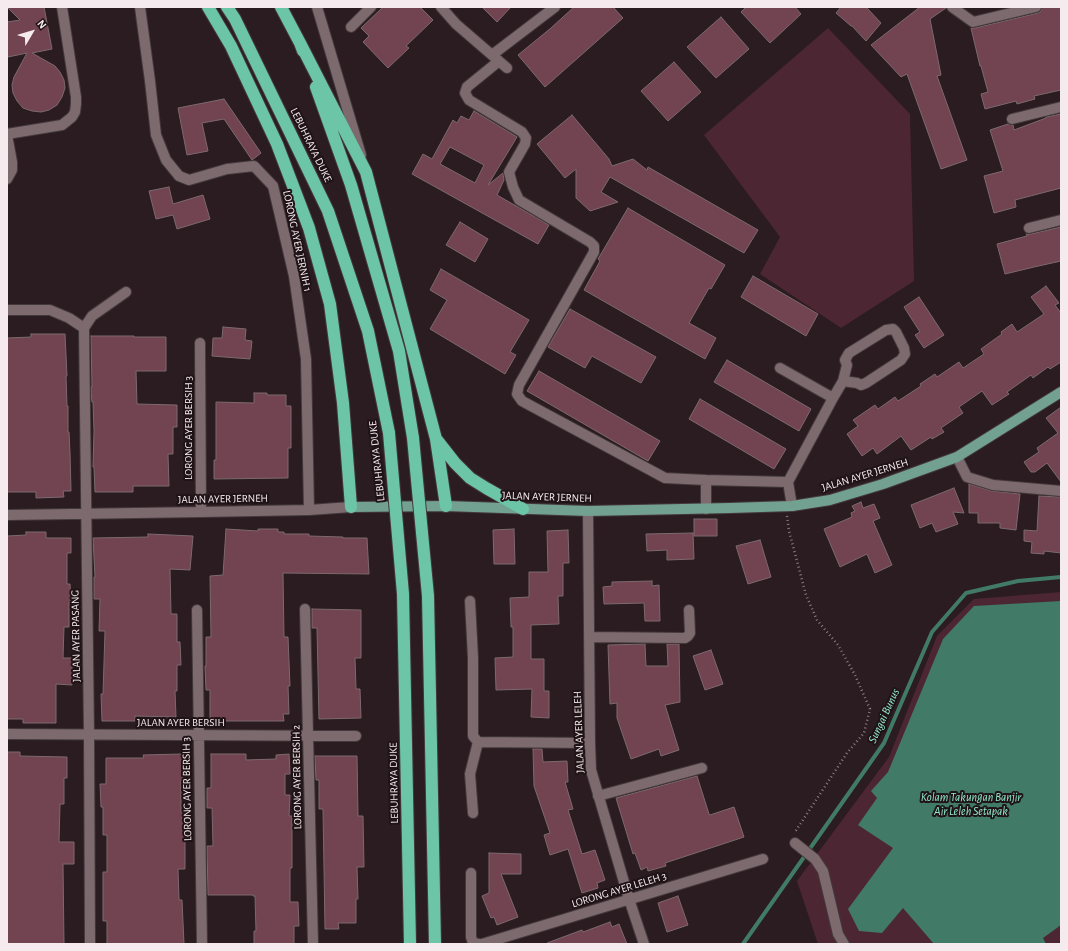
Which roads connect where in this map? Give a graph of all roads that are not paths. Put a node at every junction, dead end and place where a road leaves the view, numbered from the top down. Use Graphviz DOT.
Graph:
graph roads {
  1 [pos="62,7"];
  2 [pos="140,7"];
  3 [pos="208,7"];
  4 [pos="228,7"];
  5 [pos="281,7"];
  6 [pos="317,7"];
  7 [pos="372,7"];
  8 [pos="441,7"];
  9 [pos="556,7"];
  10 [pos="952,7"];
  11 [pos="1036,7"];
  12 [pos="351,27"];
  13 [pos="300,44"];
  14 [pos="495,58"];
  15 [pos="507,68"];
  16 [pos="1061,107"];
  17 [pos="1012,119"];
  18 [pos="7,134"];
  19 [pos="366,172"];
  20 [pos="7,179"];
  21 [pos="1061,220"];
  22 [pos="1029,228"];
  23 [pos="126,292"];
  24 [pos="7,310"];
  25 [pos="84,328"];
  26 [pos="200,343"];
  27 [pos="780,368"];
  28 [pos="843,381"];
  29 [pos="1061,392"];
  30 [pos="833,398"];
  31 [pos="436,439"];
  32 [pos="958,456"];
  33 [pos="706,480"];
  34 [pos="788,482"];
  35 [pos="1061,491"];
  36 [pos="446,506"];
  37 [pos="788,506"];
  38 [pos="351,507"];
  39 [pos="522,509"];
  40 [pos="706,509"];
  41 [pos="309,510"];
  42 [pos="588,511"];
  43 [pos="201,512"];
  44 [pos="86,514"];
  45 [pos="7,515"];
  46 [pos="470,601"];
  47 [pos="305,609"];
  48 [pos="197,610"];
  49 [pos="689,610"];
  50 [pos="589,637"];
  51 [pos="7,734"];
  52 [pos="89,735"];
  53 [pos="198,735"];
  54 [pos="308,735"];
  55 [pos="356,736"];
  56 [pos="478,742"];
  57 [pos="590,744"];
  58 [pos="702,768"];
  59 [pos="598,796"];
  60 [pos="473,813"];
  61 [pos="795,843"];
  62 [pos="763,859"];
  63 [pos="471,873"];
  64 [pos="629,899"];
  65 [pos="90,944"];
  66 [pos="202,944"];
  67 [pos="312,944"];
  68 [pos="410,944"];
  69 [pos="435,944"];
  70 [pos="479,944"];
  71 [pos="482,944"];
  72 [pos="644,944"];
  73 [pos="844,944"];
  1 -- 18 [label="street"];
  2 -- 41 [label="street, LORONG AYER JERNIH 1"];
  3 -- 38 [label="highway"];
  4 -- 68 [label="highway, LEBUHRAYA DUKE, bridge"];
  5 -- 13 [label="highway, LEBUHRAYA DUKE"];
  6 -- 19 [label="street"];
  7 -- 12 [label="street"];
  8 -- 14 [label="street"];
  9 -- 14 [label="street"];
  10 -- 11 [label="street"];
  13 -- 19 [label="highway"];
  13 -- 69 [label="highway, LEBUHRAYA DUKE, bridge"];
  14 -- 15 [label="street"];
  14 -- 33 [label="street"];
  16 -- 17 [label="street"];
  18 -- 20 [label="street"];
  19 -- 31 [label="highway"];
  21 -- 22 [label="street"];
  23 -- 25 [label="street"];
  24 -- 25 [label="street"];
  25 -- 44 [label="street, JALAN AYER PASANG"];
  26 -- 43 [label="street, LORONG AYER BERSIH 3"];
  27 -- 30 [label="street"];
  28 -- 28 [label="street"];
  28 -- 30 [label="street"];
  29 -- 32 [label="main road, JALAN AYER JERNEH"];
  30 -- 34 [label="street"];
  31 -- 36 [label="highway"];
  31 -- 39 [label="highway"];
  32 -- 35 [label="street"];
  32 -- 37 [label="main road, JALAN AYER JERNEH"];
  33 -- 34 [label="street"];
  33 -- 40 [label="street"];
  34 -- 37 [label="street"];
  36 -- 38 [label="main road, JALAN AYER JERNEH"];
  36 -- 39 [label="main road, JALAN AYER JERNEH"];
  37 -- 40 [label="main road, JALAN AYER JERNEH"];
  38 -- 41 [label="street, JALAN AYER JERNEH"];
  39 -- 42 [label="main road, JALAN AYER JERNEH"];
  40 -- 42 [label="main road, JALAN AYER JERNEH"];
  41 -- 43 [label="street, JALAN AYER JERNEH"];
  42 -- 50 [label="street, JALAN AYER LELEH"];
  43 -- 44 [label="street, JALAN AYER JERNEH"];
  44 -- 45 [label="street, JALAN AYER JERNEH"];
  44 -- 52 [label="street, JALAN AYER PASANG"];
  46 -- 56 [label="street"];
  47 -- 54 [label="street, LORONG AYER BERSIH 2"];
  48 -- 53 [label="street, LORONG AYER BERSIH 3"];
  49 -- 50 [label="street"];
  50 -- 57 [label="street, JALAN AYER LELEH"];
  51 -- 52 [label="street, JALAN AYER BERSIH"];
  52 -- 53 [label="street, JALAN AYER BERSIH"];
  52 -- 65 [label="street, JALAN AYER PASANG"];
  53 -- 54 [label="street, JALAN AYER BERSIH"];
  53 -- 66 [label="street, LORONG AYER BERSIH 3"];
  54 -- 55 [label="street, JALAN AYER BERSIH"];
  54 -- 67 [label="street, LORONG AYER BERSIH 2"];
  56 -- 57 [label="street"];
  56 -- 60 [label="street"];
  57 -- 59 [label="street, JALAN AYER LELEH"];
  58 -- 59 [label="street"];
  59 -- 64 [label="street, JALAN AYER LELEH"];
  61 -- 73 [label="street"];
  62 -- 64 [label="street, LORONG AYER LELEH 3"];
  63 -- 70 [label="street"];
  64 -- 71 [label="street, LORONG AYER LELEH 3"];
  64 -- 72 [label="street, JALAN AYER LELEH"];
}
